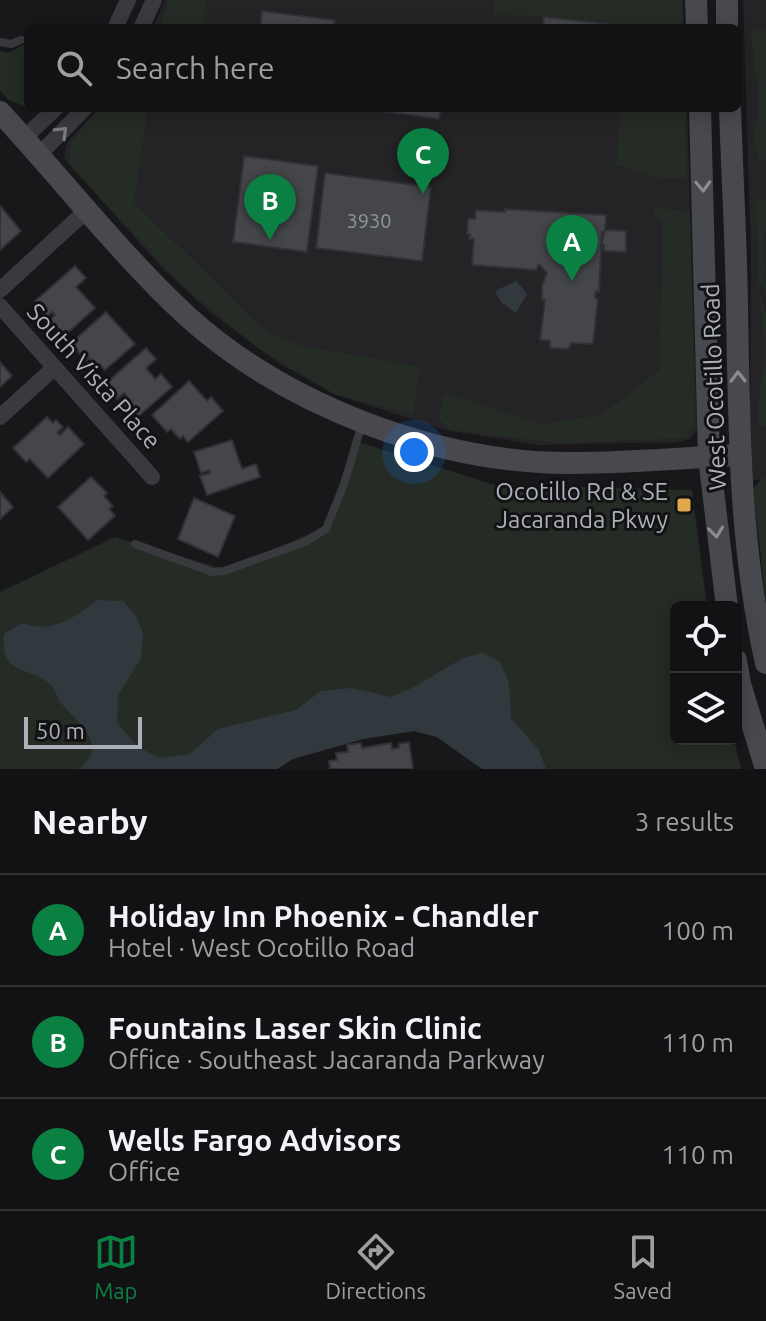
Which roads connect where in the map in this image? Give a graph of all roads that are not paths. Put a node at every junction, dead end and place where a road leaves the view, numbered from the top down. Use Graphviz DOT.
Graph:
graph roads {
  1 [pos="128,0"];
  2 [pos="154,0"];
  3 [pos="696,0"];
  4 [pos="727,0"];
  5 [pos="117,24"];
  6 [pos="143,24"];
  7 [pos="697,24"];
  8 [pos="727,24"];
  9 [pos="21,40"];
  10 [pos="0,42"];
  11 [pos="0,112"];
  12 [pos="52,112"];
  13 [pos="81,112"];
  14 [pos="700,112"];
  15 [pos="730,112"];
  16 [pos="24,138"];
  17 [pos="39,155"];
  18 [pos="87,210"];
  19 [pos="0,290"];
  20 [pos="0,306"];
  21 [pos="54,368"];
  22 [pos="0,417"];
  23 [pos="363,423"];
  24 [pos="739,455"];
  25 [pos="709,457"];
  26 [pos="152,477"];
  27 [pos="135,544"];
  28 [pos="726,601"];
  29 [pos="766,663"];
  30 [pos="738,673"];
  31 [pos="766,769"];
  1 -- 5 [label="street"];
  2 -- 6 [label="street"];
  3 -- 7 [label="main road"];
  4 -- 8 [label="main road"];
  9 -- 10 [label="lane"];
  11 -- 16 [label="main road"];
  12 -- 16 [label="street"];
  17 -- 13 [label="street, one-way"];
  14 -- 25 [label="main road, West Ocotillo Road, one-way"];
  24 -- 15 [label="main road, West Ocotillo Road, one-way"];
  16 -- 17 [label="main road"];
  17 -- 18 [label="main road"];
  18 -- 19 [label="street"];
  18 -- 23 [label="main road"];
  20 -- 21 [label="street, South Vista Place"];
  21 -- 22 [label="street"];
  21 -- 26 [label="street, South Vista Place"];
  23 -- 25 [label="main road"];
  23 -- 27 [label="lane"];
  24 -- 25 [label="main road"];
  24 -- 29 [label="main road, West Ocotillo Road"];
  25 -- 28 [label="main road, West Ocotillo Road, one-way"];
  30 -- 31 [label="main road"];
}
